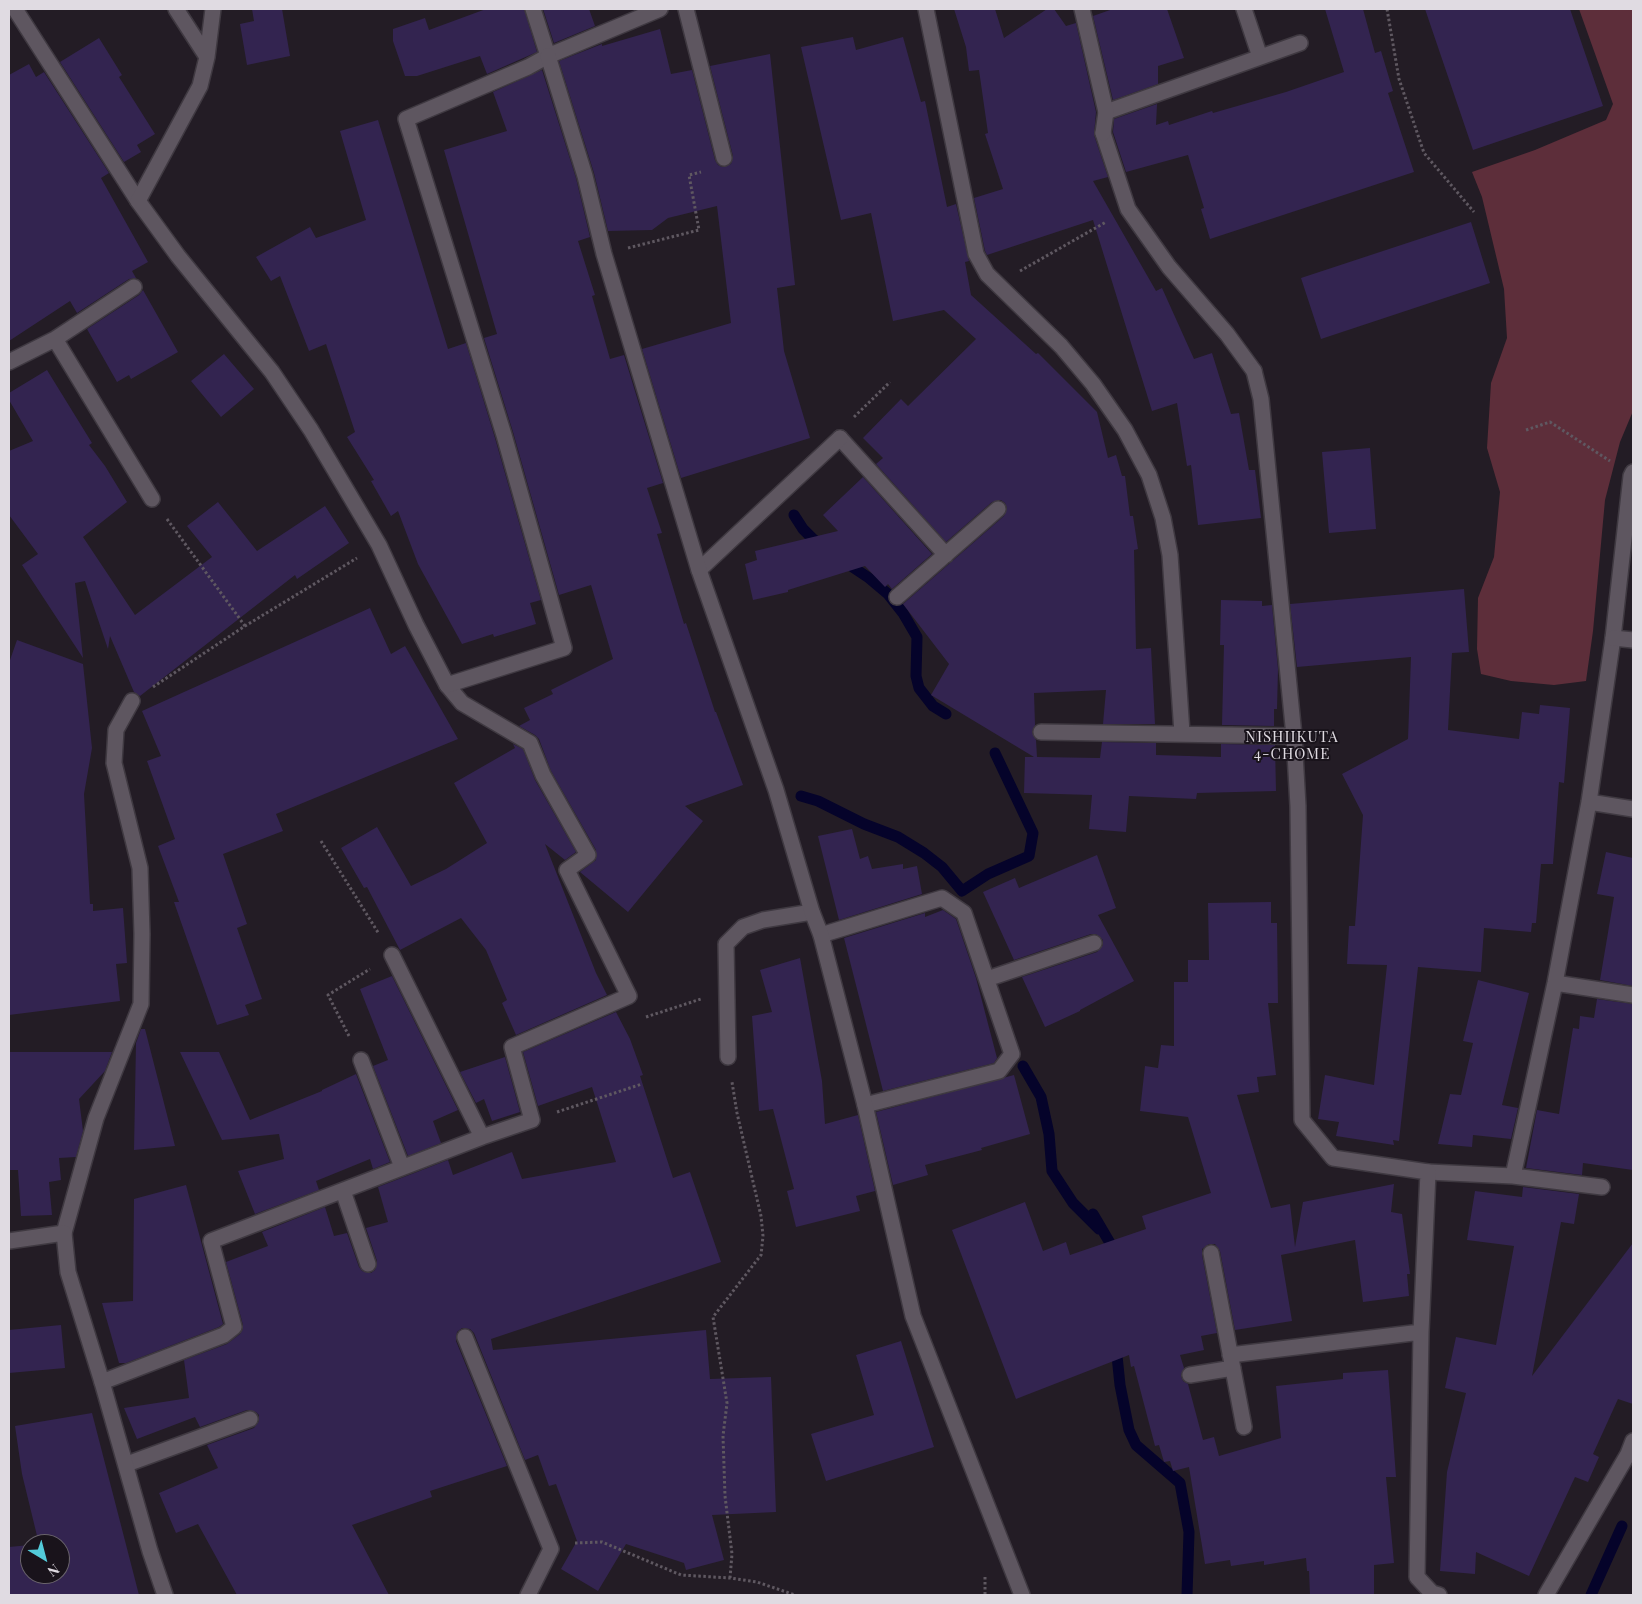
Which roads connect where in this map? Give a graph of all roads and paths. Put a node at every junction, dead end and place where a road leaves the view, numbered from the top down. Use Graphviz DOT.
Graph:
graph roads {
  1 [pos="15,9"];
  2 [pos="176,9"];
  3 [pos="213,9"];
  4 [pos="533,9"];
  5 [pos="660,9"];
  6 [pos="686,9"];
  7 [pos="926,9"];
  8 [pos="1082,9"];
  9 [pos="1244,9"];
  10 [pos="1387,9"];
  11 [pos="1300,43"];
  12 [pos="207,56"];
  13 [pos="548,56"];
  14 [pos="1260,57"];
  15 [pos="1106,112"];
  16 [pos="724,158"];
  17 [pos="704,171"];
  18 [pos="138,201"];
  19 [pos="1128,209"];
  20 [pos="1474,212"];
  21 [pos="604,254"];
  22 [pos="997,284"];
  23 [pos="134,288"];
  24 [pos="55,339"];
  25 [pos="9,362"];
  26 [pos="890,382"];
  27 [pos="1526,430"];
  28 [pos="840,438"];
  29 [pos="1604,457"];
  30 [pos="1633,472"];
  31 [pos="152,499"];
  32 [pos="998,508"];
  33 [pos="378,545"];
  34 [pos="946,555"];
  35 [pos="699,570"];
  36 [pos="897,598"];
  37 [pos="245,626"];
  38 [pos="1613,638"];
  39 [pos="1633,640"];
  40 [pos="448,685"];
  41 [pos="132,701"];
  42 [pos="1041,732"];
  43 [pos="1182,733"];
  44 [pos="1294,736"];
  45 [pos="1589,802"];
  46 [pos="1633,809"];
  47 [pos="321,841"];
  48 [pos="812,912"];
  49 [pos="820,935"];
  50 [pos="1094,943"];
  51 [pos="392,955"];
  52 [pos="726,964"];
  53 [pos="987,979"];
  54 [pos="1555,983"];
  55 [pos="1633,995"];
  56 [pos="620,1000"];
  57 [pos="728,1057"];
  58 [pos="361,1060"];
  59 [pos="642,1084"];
  60 [pos="865,1105"];
  61 [pos="532,1120"];
  62 [pos="482,1137"];
  63 [pos="402,1167"];
  64 [pos="1428,1172"];
  65 [pos="1512,1176"];
  66 [pos="1602,1187"];
  67 [pos="343,1191"];
  68 [pos="64,1233"];
  69 [pos="9,1241"];
  70 [pos="1211,1253"];
  71 [pos="368,1264"];
  72 [pos="1421,1332"];
  73 [pos="465,1337"];
  74 [pos="1231,1361"];
  75 [pos="1190,1375"];
  76 [pos="102,1382"];
  77 [pos="250,1419"];
  78 [pos="1244,1427"];
  79 [pos="1633,1441"];
  80 [pos="126,1464"];
  81 [pos="551,1549"];
  82 [pos="730,1578"];
  83 [pos="165,1595"];
  84 [pos="528,1595"];
  85 [pos="796,1595"];
  86 [pos="1022,1595"];
  87 [pos="1439,1595"];
  88 [pos="1546,1595"];
  1 -- 18 [label="street"];
  2 -- 12 [label="street"];
  3 -- 12 [label="street"];
  4 -- 13 [label="street"];
  5 -- 13 [label="street"];
  6 -- 16 [label="street"];
  7 -- 22 [label="street"];
  8 -- 15 [label="street"];
  9 -- 14 [label="street"];
  10 -- 20 [label="path"];
  11 -- 14 [label="street"];
  12 -- 18 [label="street"];
  13 -- 21 [label="street"];
  13 -- 40 [label="street"];
  14 -- 15 [label="street"];
  15 -- 19 [label="street"];
  17 -- 21 [label="path"];
  18 -- 33 [label="street"];
  19 -- 22 [label="path"];
  19 -- 44 [label="street"];
  21 -- 35 [label="street"];
  22 -- 43 [label="street"];
  23 -- 24 [label="street"];
  24 -- 25 [label="street"];
  24 -- 31 [label="street"];
  26 -- 28 [label="path"];
  27 -- 29 [label="path"];
  28 -- 34 [label="street"];
  28 -- 35 [label="street"];
  30 -- 38 [label="street"];
  31 -- 37 [label="path"];
  32 -- 34 [label="street"];
  33 -- 37 [label="path"];
  33 -- 40 [label="street"];
  34 -- 36 [label="street"];
  35 -- 48 [label="street"];
  37 -- 41 [label="path"];
  38 -- 39 [label="street"];
  38 -- 45 [label="street"];
  40 -- 56 [label="street"];
  41 -- 68 [label="street"];
  42 -- 43 [label="street"];
  43 -- 44 [label="street"];
  44 -- 64 [label="street"];
  45 -- 46 [label="street"];
  45 -- 54 [label="street"];
  47 -- 51 [label="path"];
  48 -- 49 [label="street"];
  48 -- 52 [label="street"];
  49 -- 53 [label="street"];
  49 -- 60 [label="street"];
  50 -- 53 [label="street"];
  51 -- 58 [label="path"];
  51 -- 62 [label="street"];
  52 -- 56 [label="path"];
  52 -- 57 [label="street"];
  53 -- 60 [label="street"];
  54 -- 55 [label="street"];
  54 -- 65 [label="street"];
  56 -- 61 [label="street"];
  57 -- 82 [label="path"];
  58 -- 63 [label="street"];
  59 -- 61 [label="path"];
  60 -- 86 [label="street"];
  61 -- 62 [label="street"];
  62 -- 63 [label="street"];
  63 -- 67 [label="street"];
  64 -- 65 [label="street"];
  64 -- 72 [label="street"];
  65 -- 66 [label="street"];
  67 -- 71 [label="street"];
  67 -- 76 [label="street"];
  68 -- 69 [label="street"];
  68 -- 76 [label="street"];
  70 -- 74 [label="street"];
  72 -- 74 [label="street"];
  72 -- 87 [label="street"];
  73 -- 81 [label="street"];
  74 -- 75 [label="street"];
  74 -- 78 [label="street"];
  76 -- 80 [label="street"];
  77 -- 80 [label="street"];
  79 -- 88 [label="street"];
  80 -- 83 [label="street"];
  81 -- 82 [label="path"];
  81 -- 84 [label="street"];
  82 -- 85 [label="path"];
}
